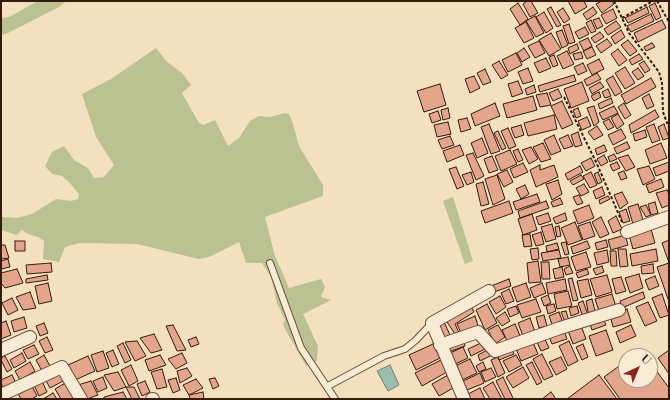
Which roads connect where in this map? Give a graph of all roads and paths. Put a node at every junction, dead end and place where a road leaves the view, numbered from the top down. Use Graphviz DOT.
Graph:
graph roads {
  1 [pos="614,1"];
  2 [pos="653,1"];
  3 [pos="657,1"];
  4 [pos="622,18"];
  5 [pos="669,22"];
  6 [pos="564,97"];
  7 [pos="669,128"];
  8 [pos="669,217"];
  9 [pos="627,232"];
  10 [pos="270,264"];
  11 [pos="489,291"];
  12 [pos="619,310"];
  13 [pos="432,323"];
  14 [pos="30,337"];
  15 [pos="440,345"];
  16 [pos="1,350"];
  17 [pos="328,386"];
  18 [pos="1,396"];
  19 [pos="81,399"];
  20 [pos="335,399"];
  21 [pos="464,399"];
  1 -- 4 [label="path"];
  2 -- 4 [label="path"];
  3 -- 5 [label="path"];
  4 -- 7 [label="path"];
  6 -- 9 [label="path"];
  8 -- 9 [label="street"];
  10 -- 17 [label="lane"];
  11 -- 13 [label="street"];
  12 -- 15 [label="street"];
  13 -- 15 [label="street"];
  13 -- 17 [label="lane"];
  14 -- 16 [label="street"];
  15 -- 21 [label="street"];
  17 -- 20 [label="lane"];
  18 -- 19 [label="street"];
}
